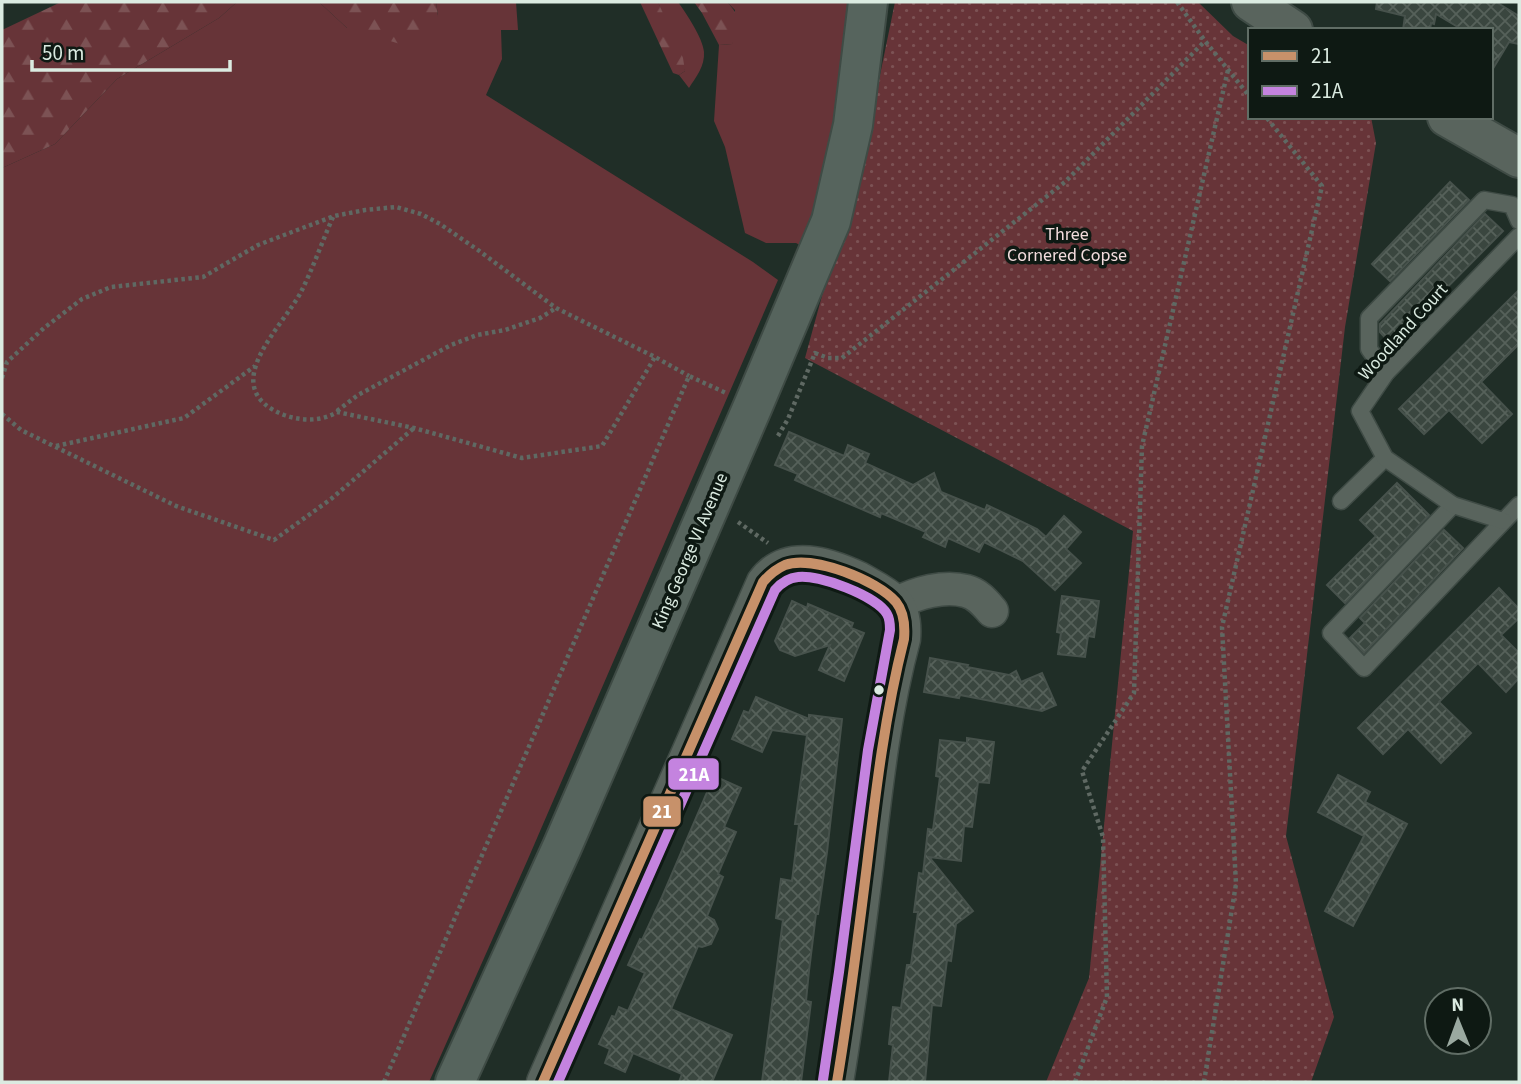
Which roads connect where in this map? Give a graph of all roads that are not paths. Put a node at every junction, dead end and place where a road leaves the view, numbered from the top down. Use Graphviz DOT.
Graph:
graph roads {
  1 [pos="868,2"];
  2 [pos="1251,2"];
  3 [pos="1288,18"];
  4 [pos="1451,119"];
  5 [pos="1519,158"];
  6 [pos="1519,221"];
  7 [pos="1519,236"];
  8 [pos="1386,373"];
  9 [pos="1385,458"];
  10 [pos="1341,501"];
  11 [pos="1453,505"];
  12 [pos="1519,505"];
  13 [pos="1503,521"];
  14 [pos="897,603"];
  15 [pos="992,611"];
  16 [pos="456,1082"];
  17 [pos="542,1082"];
  18 [pos="837,1082"];
  1 -- 16 [label="main road, King George VI Avenue"];
  2 -- 3 [label="street"];
  4 -- 5 [label="street"];
  6 -- 8 [label="lane"];
  7 -- 8 [label="lane, Woodland Court"];
  8 -- 9 [label="lane, Woodland Court"];
  9 -- 10 [label="lane"];
  9 -- 11 [label="lane, Woodland Court"];
  11 -- 13 [label="lane, Woodland Court"];
  11 -- 13 [label="lane"];
  12 -- 13 [label="lane"];
  14 -- 15 [label="street"];
  14 -- 17 [label="street"];
  14 -- 18 [label="street"];
}
